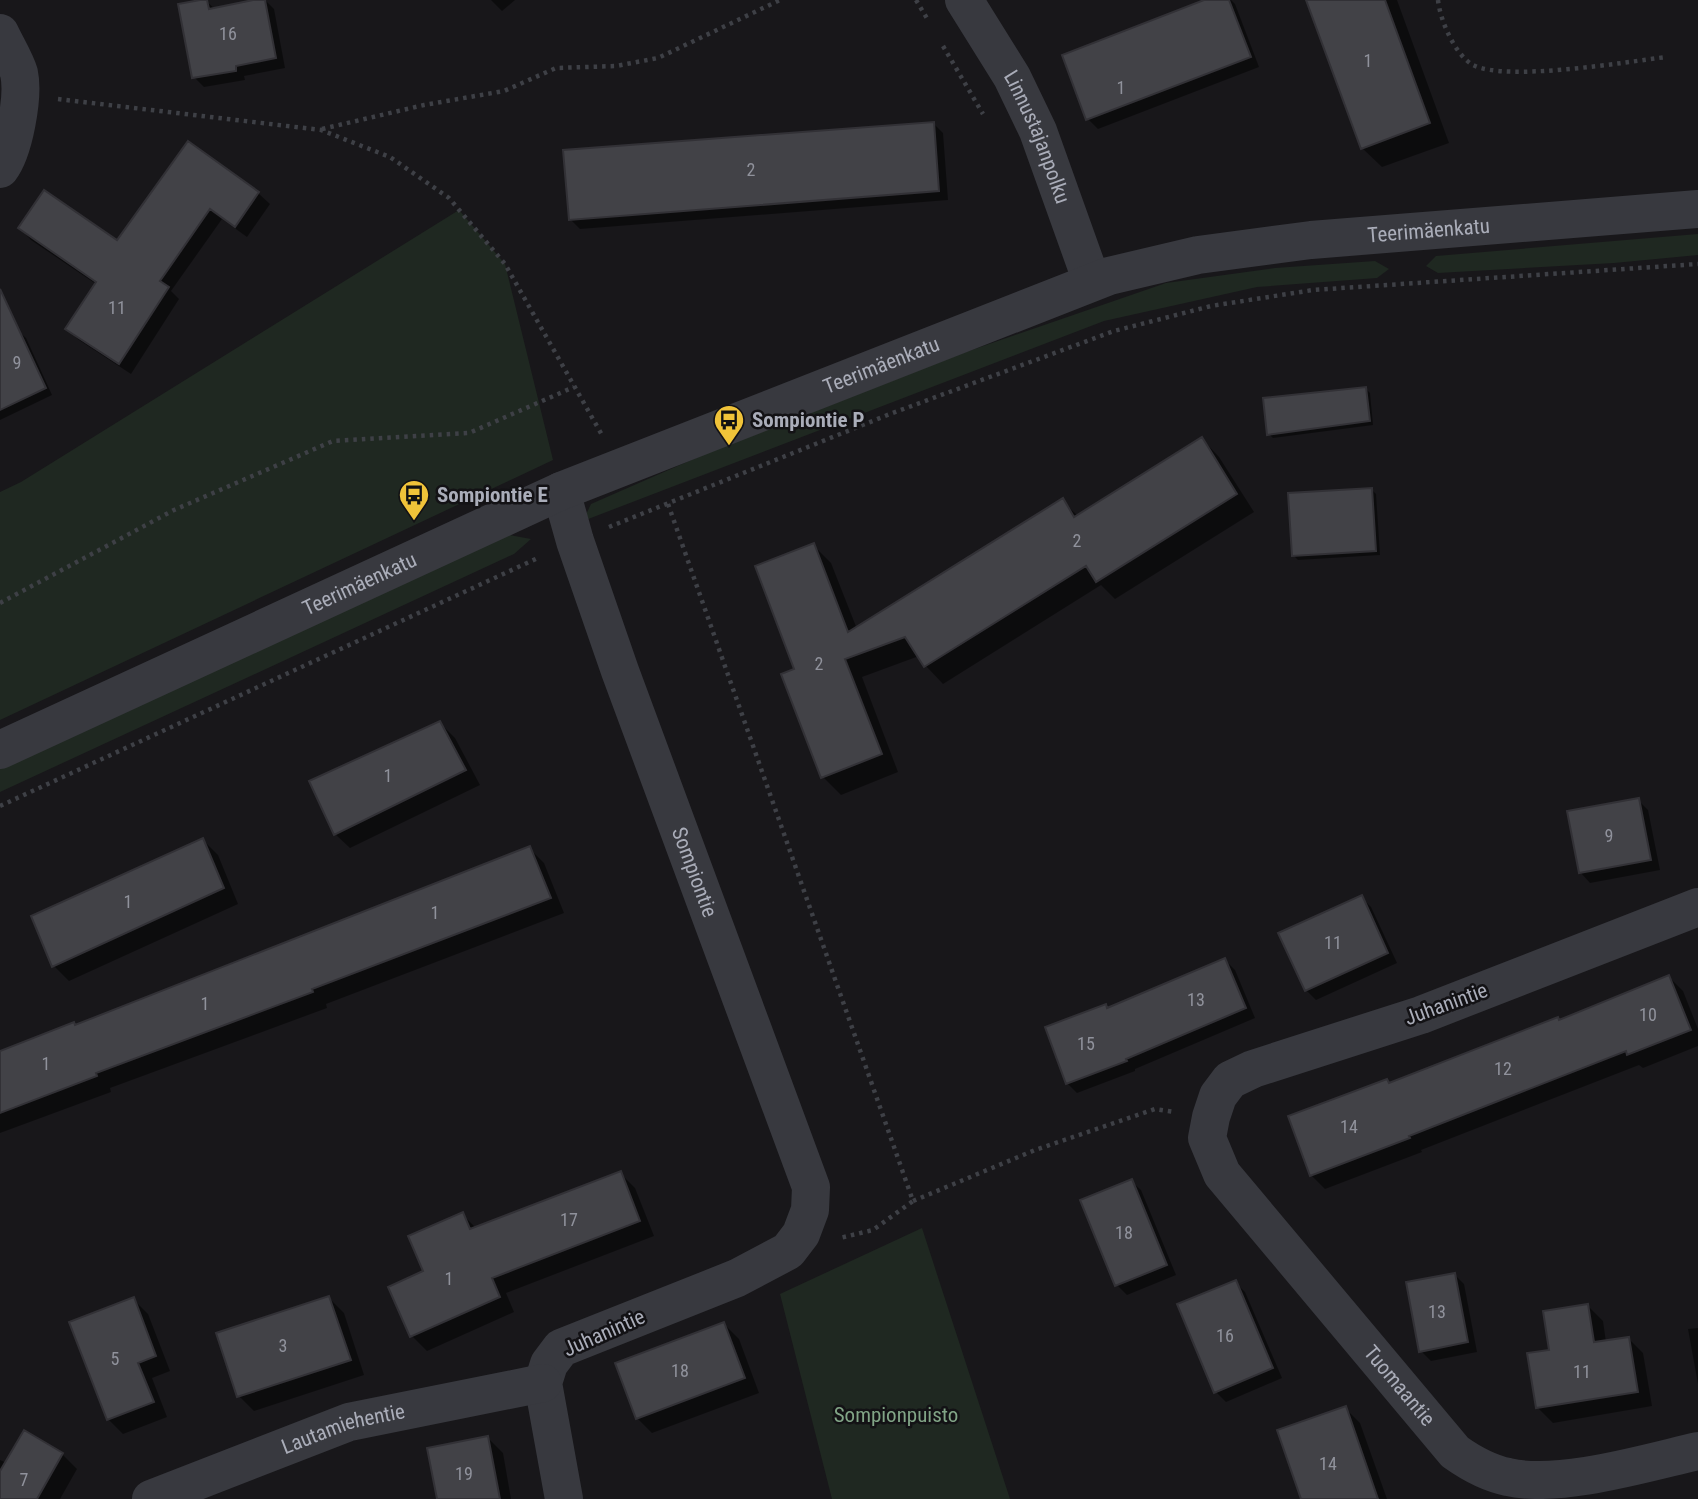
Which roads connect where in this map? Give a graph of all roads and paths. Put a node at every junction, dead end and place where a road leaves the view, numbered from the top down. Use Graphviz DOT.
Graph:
graph roads {
  1 [pos="780,0"];
  2 [pos="916,0"];
  3 [pos="964,0"];
  4 [pos="1438,0"];
  5 [pos="929,22"];
  6 [pos="0,33"];
  7 [pos="942,44"];
  8 [pos="1666,57"];
  9 [pos="19,94"];
  10 [pos="988,121"];
  11 [pos="321,130"];
  12 [pos="0,169"];
  13 [pos="1698,209"];
  14 [pos="1698,264"];
  15 [pos="1092,282"];
  16 [pos="1054,297"];
  17 [pos="1076,345"];
  18 [pos="575,387"];
  19 [pos="619,468"];
  20 [pos="561,491"];
  21 [pos="668,504"];
  22 [pos="643,513"];
  23 [pos="575,541"];
  24 [pos="0,603"];
  25 [pos="0,750"];
  26 [pos="0,806"];
  27 [pos="1698,907"];
  28 [pos="1211,1117"];
  29 [pos="913,1201"];
  30 [pos="788,1251"];
  31 [pos="543,1383"];
  32 [pos="1698,1451"];
  33 [pos="151,1499"];
  34 [pos="564,1499"];
  1 -- 11 [label="path"];
  2 -- 5 [label="path"];
  3 -- 15 [label="street, Linnustajanpolku"];
  4 -- 8 [label="path"];
  6 -- 9 [label="street"];
  7 -- 10 [label="path"];
  9 -- 11 [label="path"];
  9 -- 12 [label="street"];
  11 -- 18 [label="path"];
  13 -- 15 [label="street, Teerimäenkatu"];
  14 -- 17 [label="path"];
  15 -- 16 [label="street, Teerimäenkatu"];
  16 -- 17 [label="path"];
  16 -- 19 [label="street, Teerimäenkatu"];
  17 -- 21 [label="path"];
  18 -- 19 [label="path"];
  18 -- 24 [label="path"];
  19 -- 20 [label="street, Teerimäenkatu"];
  19 -- 22 [label="path"];
  20 -- 23 [label="street, Sompiontie"];
  20 -- 25 [label="street, Teerimäenkatu"];
  21 -- 22 [label="path"];
  21 -- 29 [label="path"];
  22 -- 23 [label="path"];
  23 -- 26 [label="path"];
  23 -- 30 [label="street, Sompiontie"];
  27 -- 28 [label="street, Juhanintie"];
  28 -- 29 [label="path"];
  28 -- 32 [label="street, Tuomaantie"];
  29 -- 30 [label="path"];
  30 -- 31 [label="street, Juhanintie"];
  31 -- 33 [label="street, Lautamiehentie"];
  31 -- 34 [label="street"];
}
